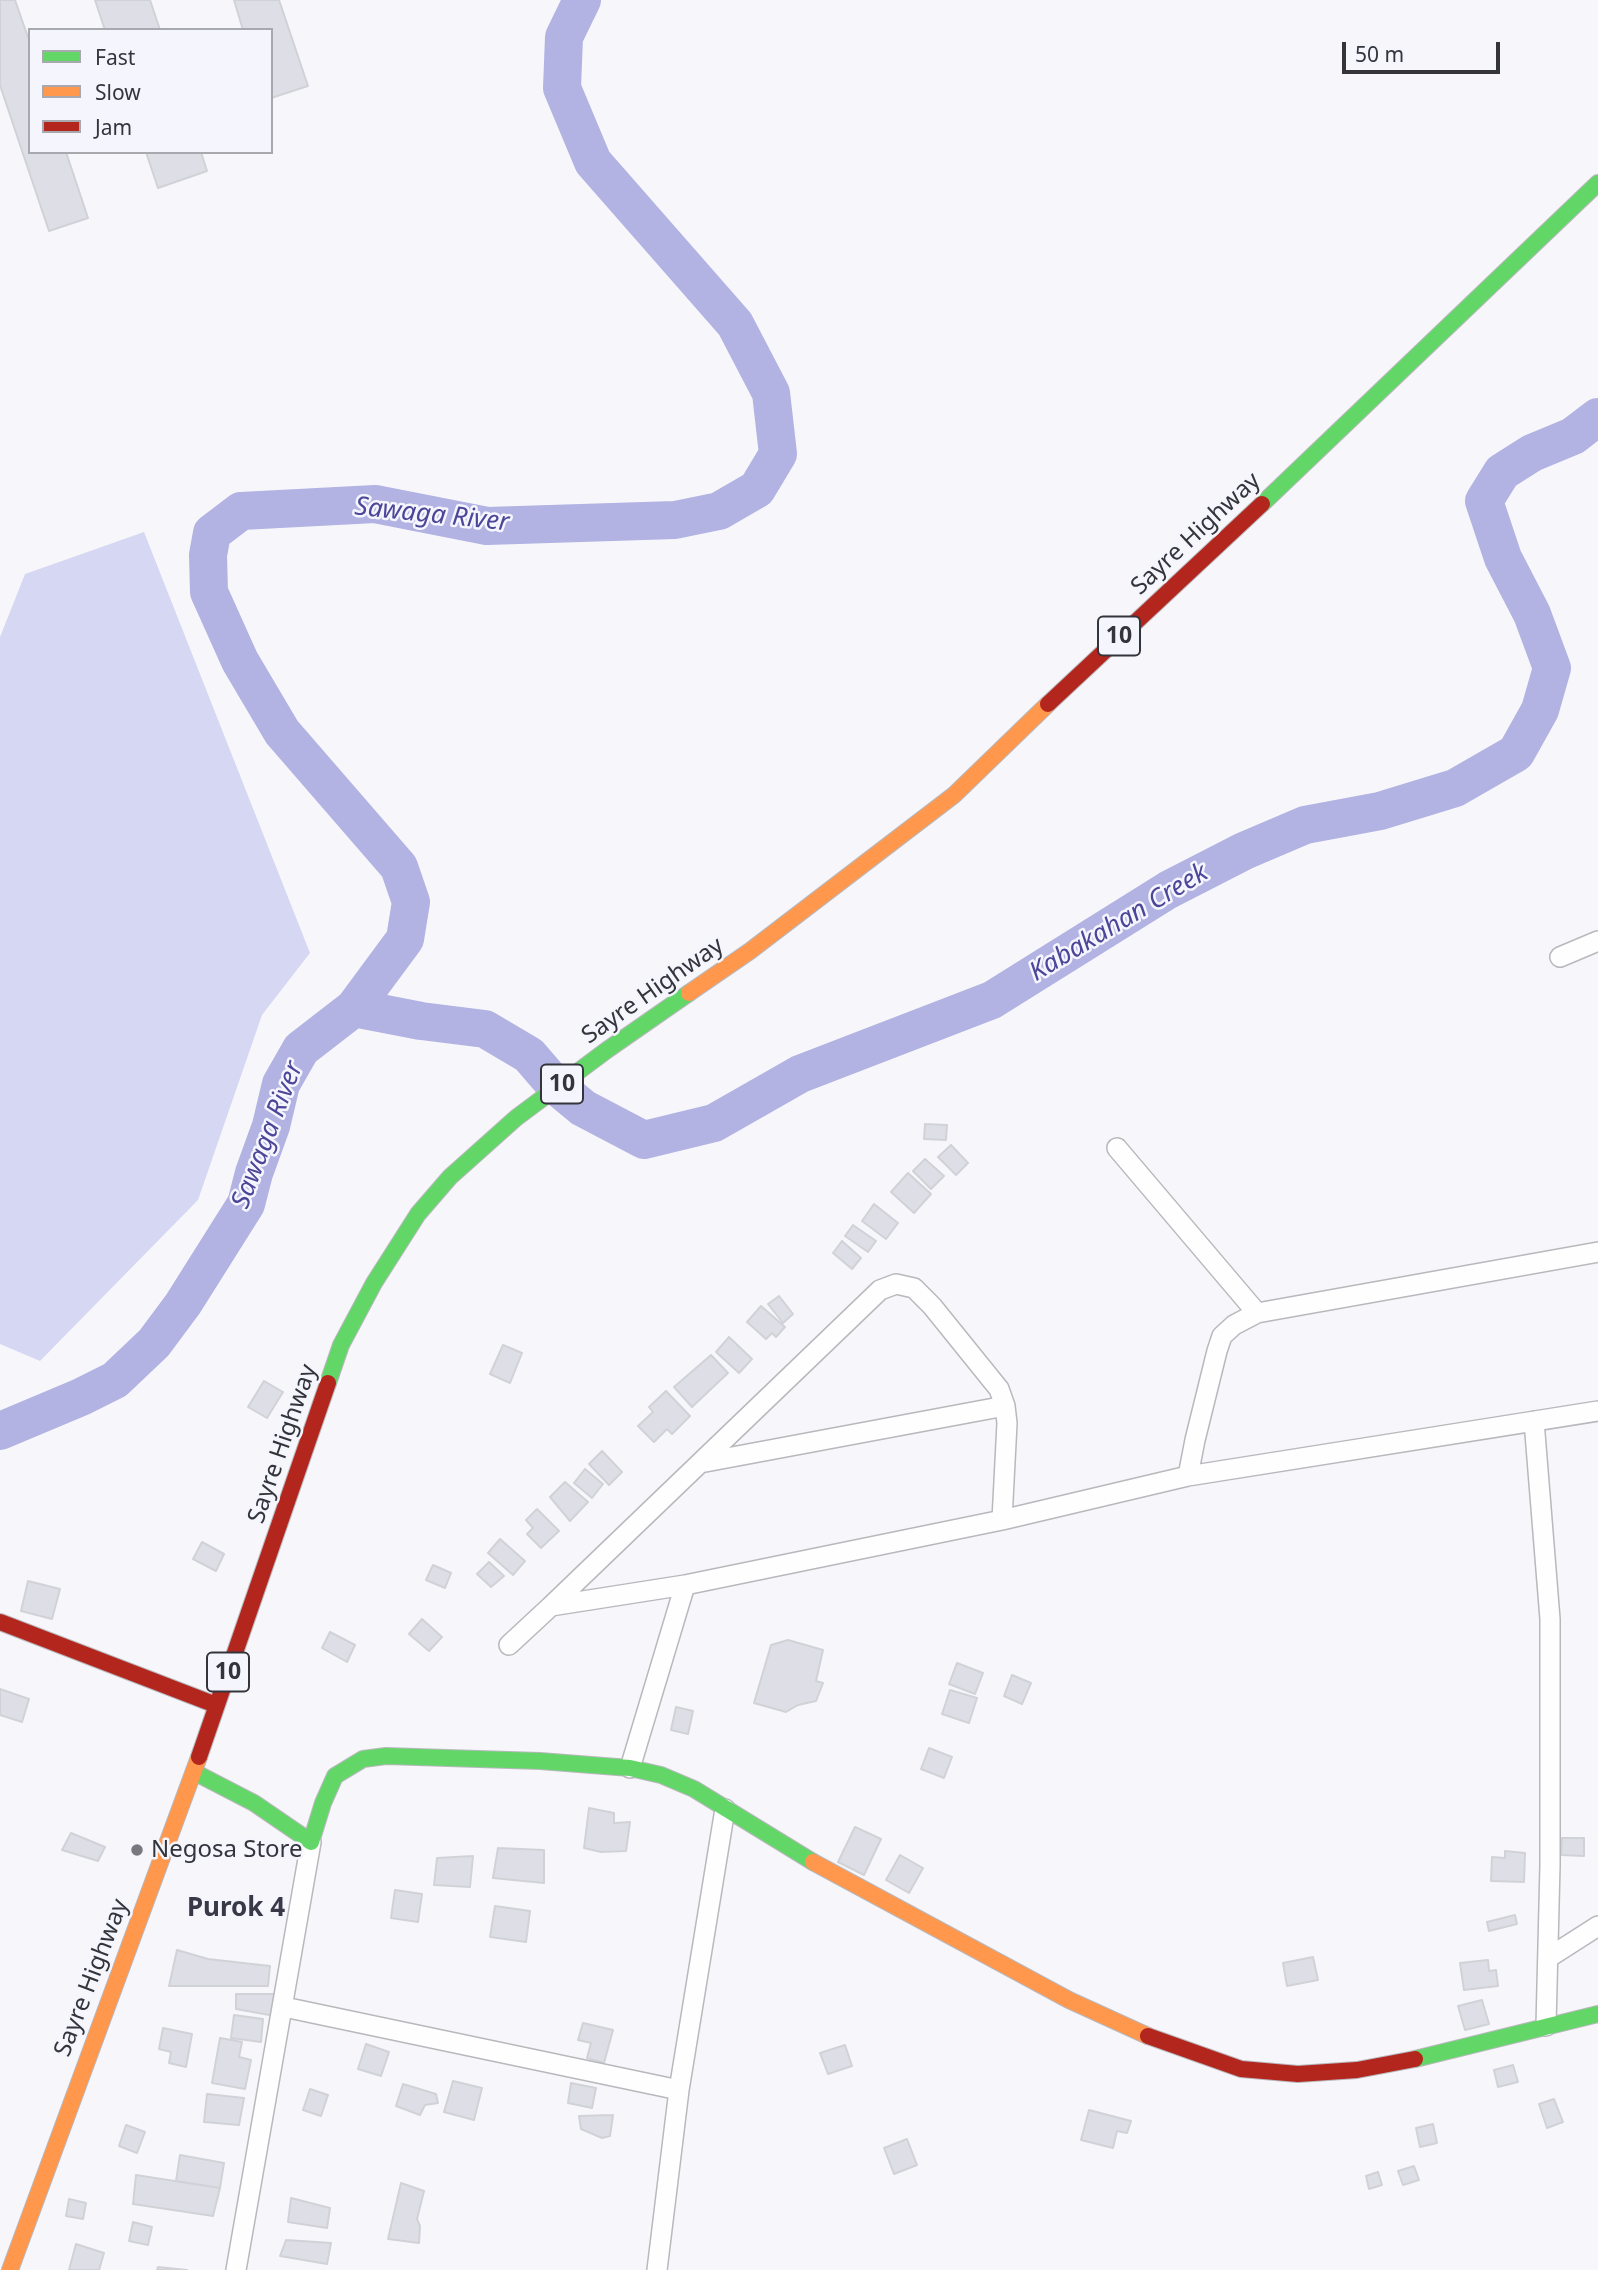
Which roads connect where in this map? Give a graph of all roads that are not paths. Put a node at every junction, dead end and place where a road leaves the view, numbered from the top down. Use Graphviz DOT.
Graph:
graph roads {
  1 [pos="1598,183"];
  2 [pos="1598,941"];
  3 [pos="1560,957"];
  4 [pos="1117,1148"];
  5 [pos="1598,1252"];
  6 [pos="1257,1313"];
  7 [pos="1005,1406"];
  8 [pos="1598,1411"];
  9 [pos="1534,1421"];
  10 [pos="700,1463"];
  11 [pos="1188,1476"];
  12 [pos="1002,1520"];
  13 [pos="685,1584"];
  14 [pos="551,1606"];
  15 [pos="0,1622"];
  16 [pos="509,1645"];
  17 [pos="216,1705"];
  18 [pos="630,1768"];
  19 [pos="194,1772"];
  20 [pos="725,1809"];
  21 [pos="311,1842"];
  22 [pos="1598,1926"];
  23 [pos="1548,1958"];
  24 [pos="284,2007"];
  25 [pos="1598,2014"];
  26 [pos="1546,2026"];
  27 [pos="679,2090"];
  28 [pos="10,2270"];
  29 [pos="236,2270"];
  30 [pos="657,2270"];
  1 -- 17 [label="main road, Sayre Highway / 10"];
  2 -- 3 [label="street"];
  4 -- 6 [label="street"];
  5 -- 6 [label="street"];
  6 -- 11 [label="street"];
  7 -- 10 [label="street"];
  7 -- 10 [label="street"];
  7 -- 12 [label="street"];
  8 -- 9 [label="street"];
  9 -- 11 [label="street"];
  9 -- 23 [label="street"];
  10 -- 14 [label="street"];
  11 -- 12 [label="street"];
  12 -- 13 [label="street"];
  13 -- 14 [label="street"];
  13 -- 18 [label="street"];
  14 -- 16 [label="street"];
  15 -- 17 [label="main road"];
  17 -- 19 [label="main road, Sayre Highway / 10"];
  18 -- 20 [label="main road"];
  18 -- 21 [label="main road"];
  19 -- 21 [label="main road"];
  19 -- 28 [label="main road, Sayre Highway / 10"];
  20 -- 26 [label="main road"];
  20 -- 27 [label="street"];
  21 -- 24 [label="street"];
  22 -- 23 [label="street"];
  23 -- 26 [label="street"];
  24 -- 27 [label="street"];
  24 -- 29 [label="street"];
  25 -- 26 [label="main road"];
  27 -- 30 [label="street"];
}
